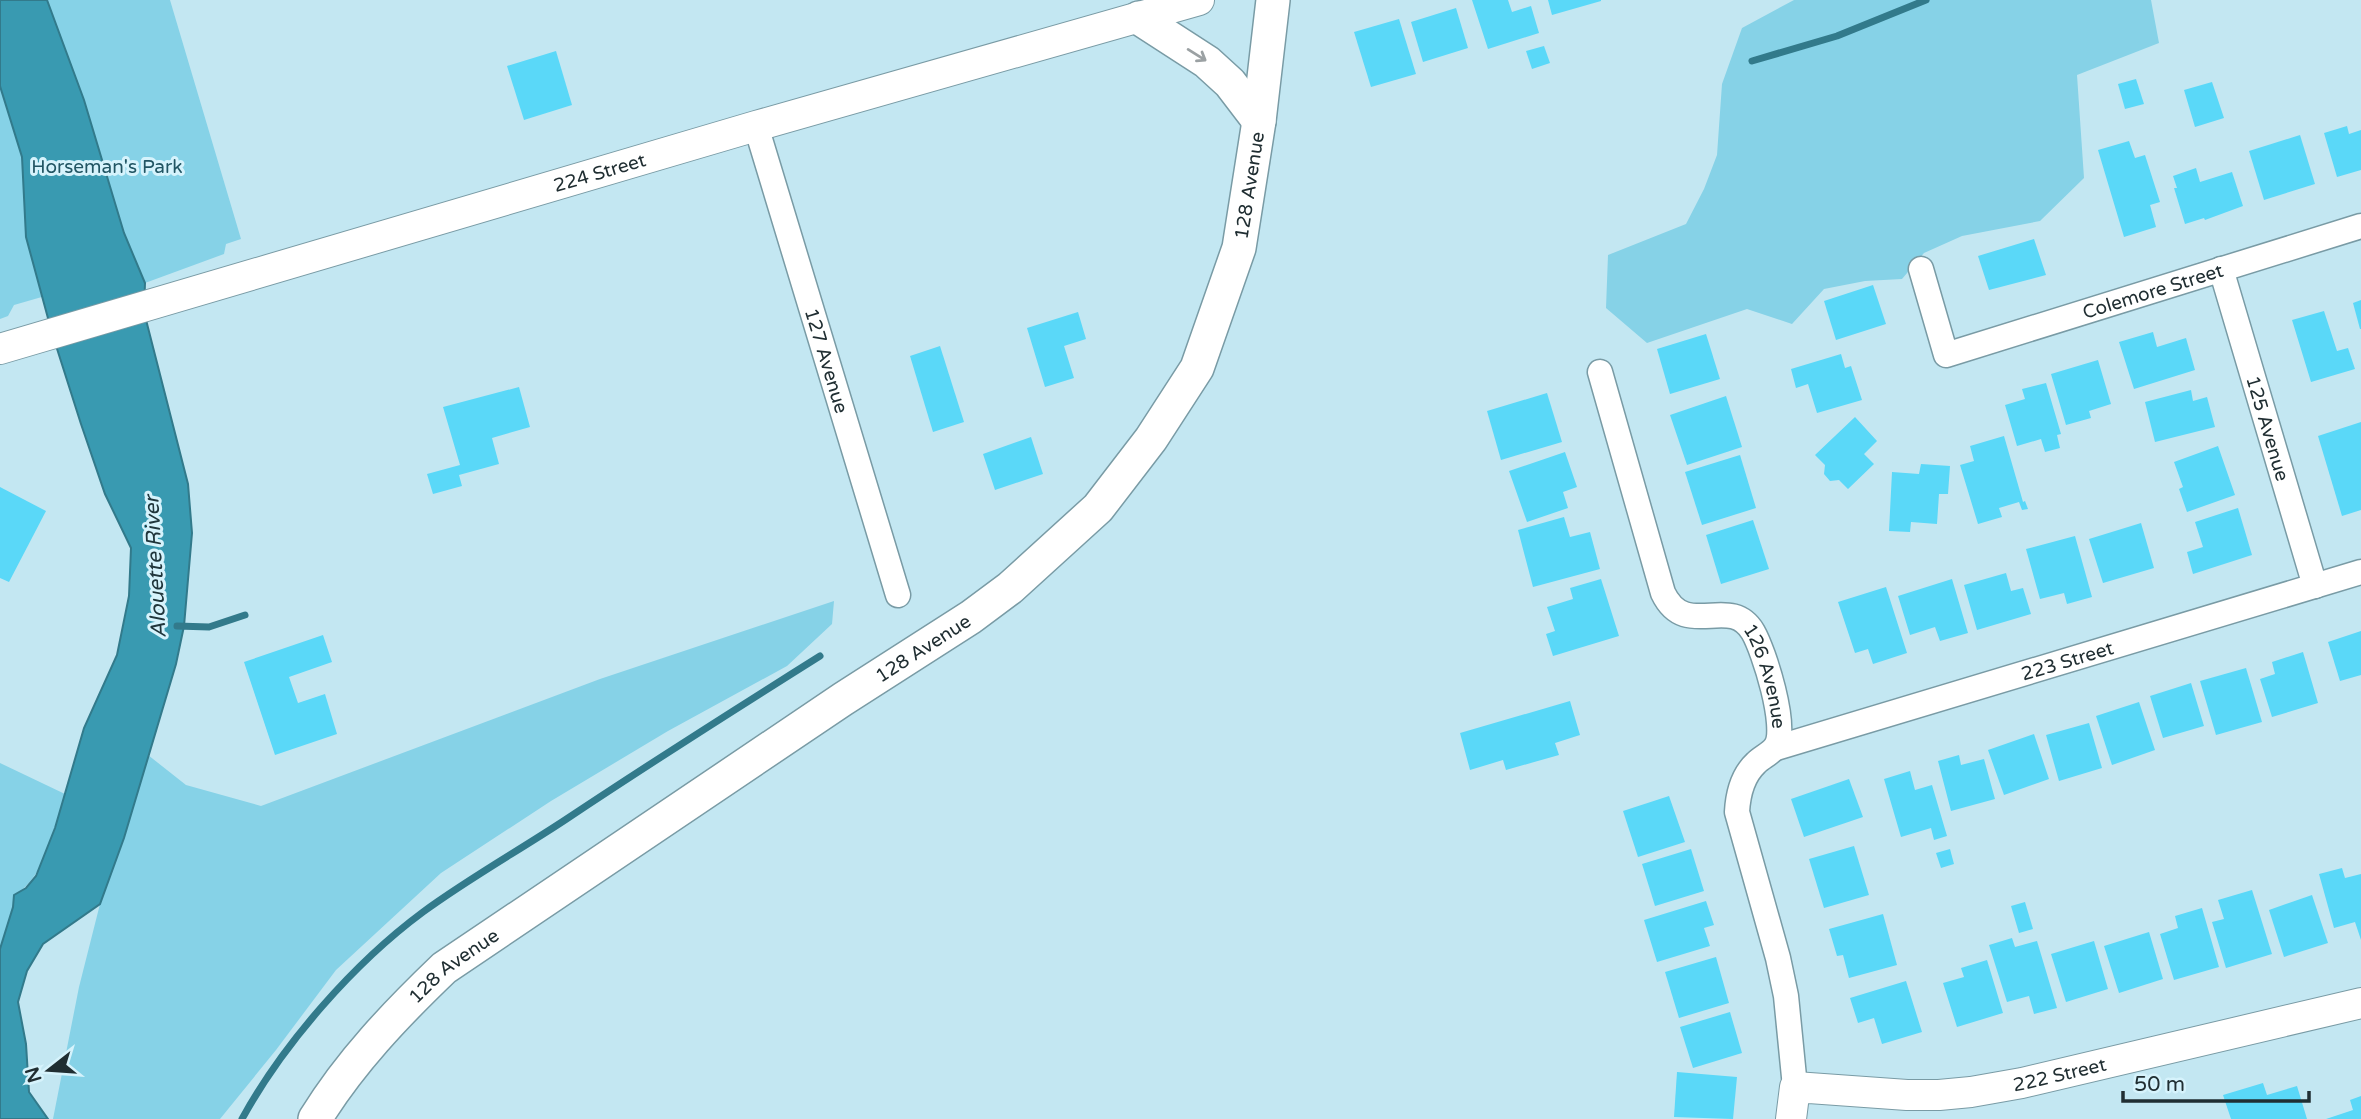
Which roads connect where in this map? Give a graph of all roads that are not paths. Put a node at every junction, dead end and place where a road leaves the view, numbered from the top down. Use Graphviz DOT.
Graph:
graph roads {
  1 [pos="1199,0"];
  2 [pos="1273,0"];
  3 [pos="1139,18"];
  4 [pos="1259,121"];
  5 [pos="756,126"];
  6 [pos="2361,226"];
  7 [pos="1921,268"];
  8 [pos="2221,270"];
  9 [pos="0,349"];
  10 [pos="1600,372"];
  11 [pos="2361,572"];
  12 [pos="2315,586"];
  13 [pos="898,595"];
  14 [pos="1776,748"];
  15 [pos="2361,1003"];
  16 [pos="1795,1087"];
  17 [pos="315,1119"];
  18 [pos="1791,1119"];
  1 -- 3 [label="street, 224 Street"];
  2 -- 4 [label="main road, 128 Avenue"];
  3 -- 4 [label="main road, one-way"];
  3 -- 5 [label="street, 224 Street"];
  4 -- 17 [label="main road, 128 Avenue"];
  5 -- 9 [label="street, 224 Street"];
  5 -- 13 [label="street, 127 Avenue"];
  6 -- 8 [label="street, Colemore Street"];
  7 -- 8 [label="street, Colemore Street"];
  8 -- 12 [label="street, 125 Avenue"];
  10 -- 14 [label="street, 126 Avenue"];
  11 -- 12 [label="street, 223 Street"];
  12 -- 14 [label="street, 223 Street"];
  14 -- 16 [label="street, 126 Avenue"];
  15 -- 16 [label="street, 222 Street"];
  16 -- 18 [label="street, 126 Avenue"];
}
